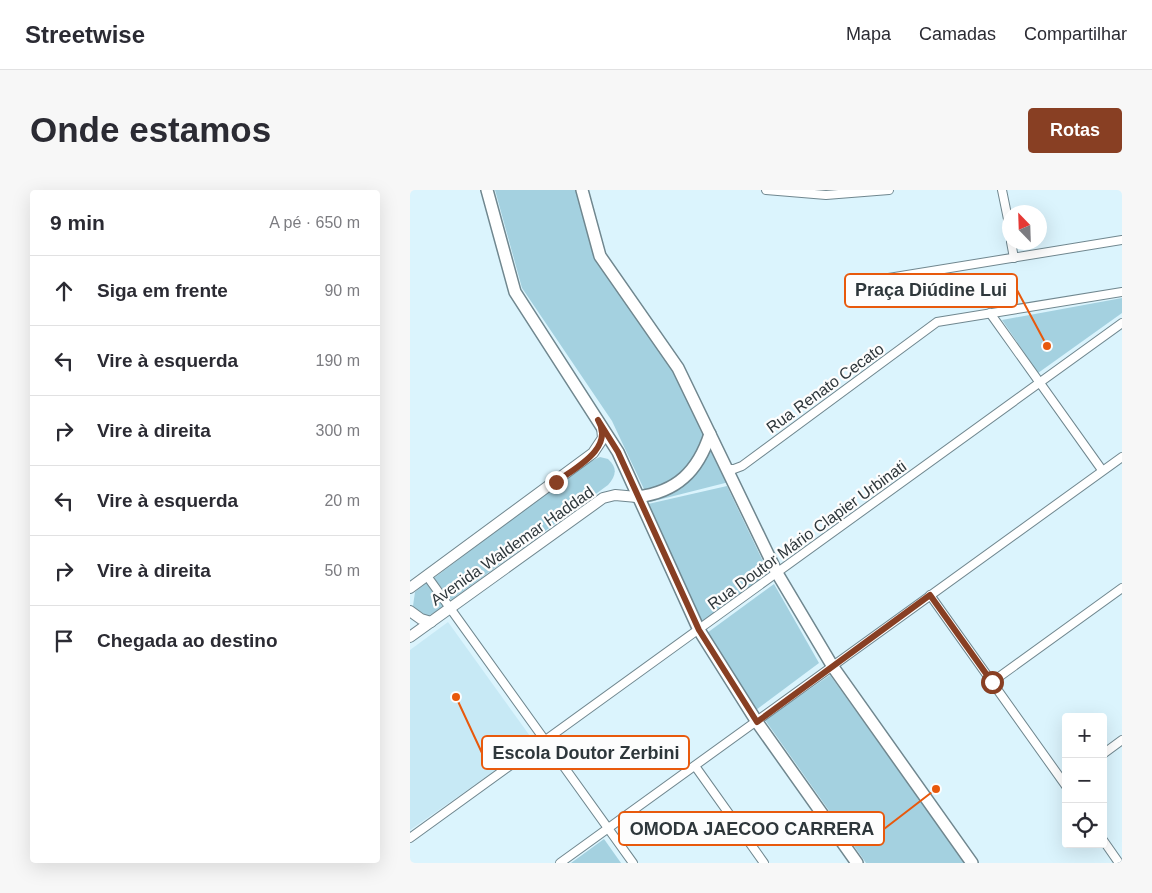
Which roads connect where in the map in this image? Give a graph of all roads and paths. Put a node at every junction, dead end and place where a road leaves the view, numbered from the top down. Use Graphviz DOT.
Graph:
graph roads {
  1 [pos="487,190"];
  2 [pos="582,190"];
  3 [pos="766,190"];
  4 [pos="889,190"];
  5 [pos="1004,192"];
  6 [pos="1006,205"];
  7 [pos="1122,240"];
  8 [pos="1013,250"];
  9 [pos="1014,258"];
  10 [pos="864,282"];
  11 [pos="1122,292"];
  12 [pos="990,313"];
  13 [pos="1122,323"];
  14 [pos="1039,384"];
  15 [pos="598,420"];
  16 [pos="710,434"];
  17 [pos="1122,456"];
  18 [pos="727,469"];
  19 [pos="1102,470"];
  20 [pos="637,497"];
  21 [pos="777,574"];
  22 [pos="427,576"];
  23 [pos="410,588"];
  24 [pos="1122,588"];
  25 [pos="930,595"];
  26 [pos="450,609"];
  27 [pos="410,611"];
  28 [pos="431,622"];
  29 [pos="699,630"];
  30 [pos="410,638"];
  31 [pos="833,667"];
  32 [pos="992,682"];
  33 [pos="757,722"];
  34 [pos="1122,740"];
  35 [pos="546,742"];
  36 [pos="1107,751"];
  37 [pos="695,766"];
  38 [pos="1062,780"];
  39 [pos="608,829"];
  40 [pos="410,838"];
  41 [pos="1107,846"];
  42 [pos="560,863"];
  43 [pos="633,863"];
  44 [pos="764,863"];
  45 [pos="857,863"];
  46 [pos="972,863"];
  47 [pos="1119,863"];
  1 -- 15 [label="main road"];
  2 -- 16 [label="main road"];
  3 -- 4 [label="street"];
  5 -- 6 [label="street"];
  7 -- 9 [label="street"];
  8 -- 9 [label="street"];
  9 -- 10 [label="street"];
  11 -- 12 [label="street"];
  12 -- 14 [label="street"];
  12 -- 18 [label="street, Rua Renato Cecato"];
  13 -- 14 [label="street, Rua Doutor Mário Clapier Urbinati"];
  14 -- 19 [label="street"];
  14 -- 21 [label="street, Rua Doutor Mário Clapier Urbinati"];
  15 -- 20 [label="main road"];
  15 -- 22 [label="main road, Avenida Waldemar Haddad"];
  16 -- 18 [label="main road"];
  16 -- 20 [label="main road"];
  17 -- 19 [label="street"];
  18 -- 21 [label="main road"];
  19 -- 25 [label="street"];
  20 -- 26 [label="main road, Avenida Waldemar Haddad"];
  20 -- 29 [label="main road"];
  21 -- 29 [label="street, Rua Doutor Mário Clapier Urbinati"];
  21 -- 31 [label="main road"];
  22 -- 23 [label="main road, Avenida Waldemar Haddad"];
  22 -- 26 [label="street"];
  24 -- 32 [label="street"];
  25 -- 31 [label="street"];
  25 -- 32 [label="street"];
  26 -- 28 [label="main road, Avenida Waldemar Haddad"];
  26 -- 35 [label="street"];
  27 -- 28 [label="main road"];
  28 -- 30 [label="main road, Avenida Waldemar Haddad"];
  29 -- 33 [label="main road"];
  29 -- 35 [label="street, Rua Doutor Mário Clapier Urbinati"];
  31 -- 33 [label="street"];
  31 -- 46 [label="main road"];
  32 -- 38 [label="street"];
  33 -- 37 [label="street"];
  33 -- 45 [label="main road"];
  34 -- 36 [label="street"];
  35 -- 39 [label="street"];
  35 -- 40 [label="street, Rua Doutor Mário Clapier Urbinati"];
  37 -- 39 [label="street"];
  37 -- 44 [label="street"];
  39 -- 42 [label="street"];
  39 -- 43 [label="street"];
  41 -- 47 [label="street"];
}
